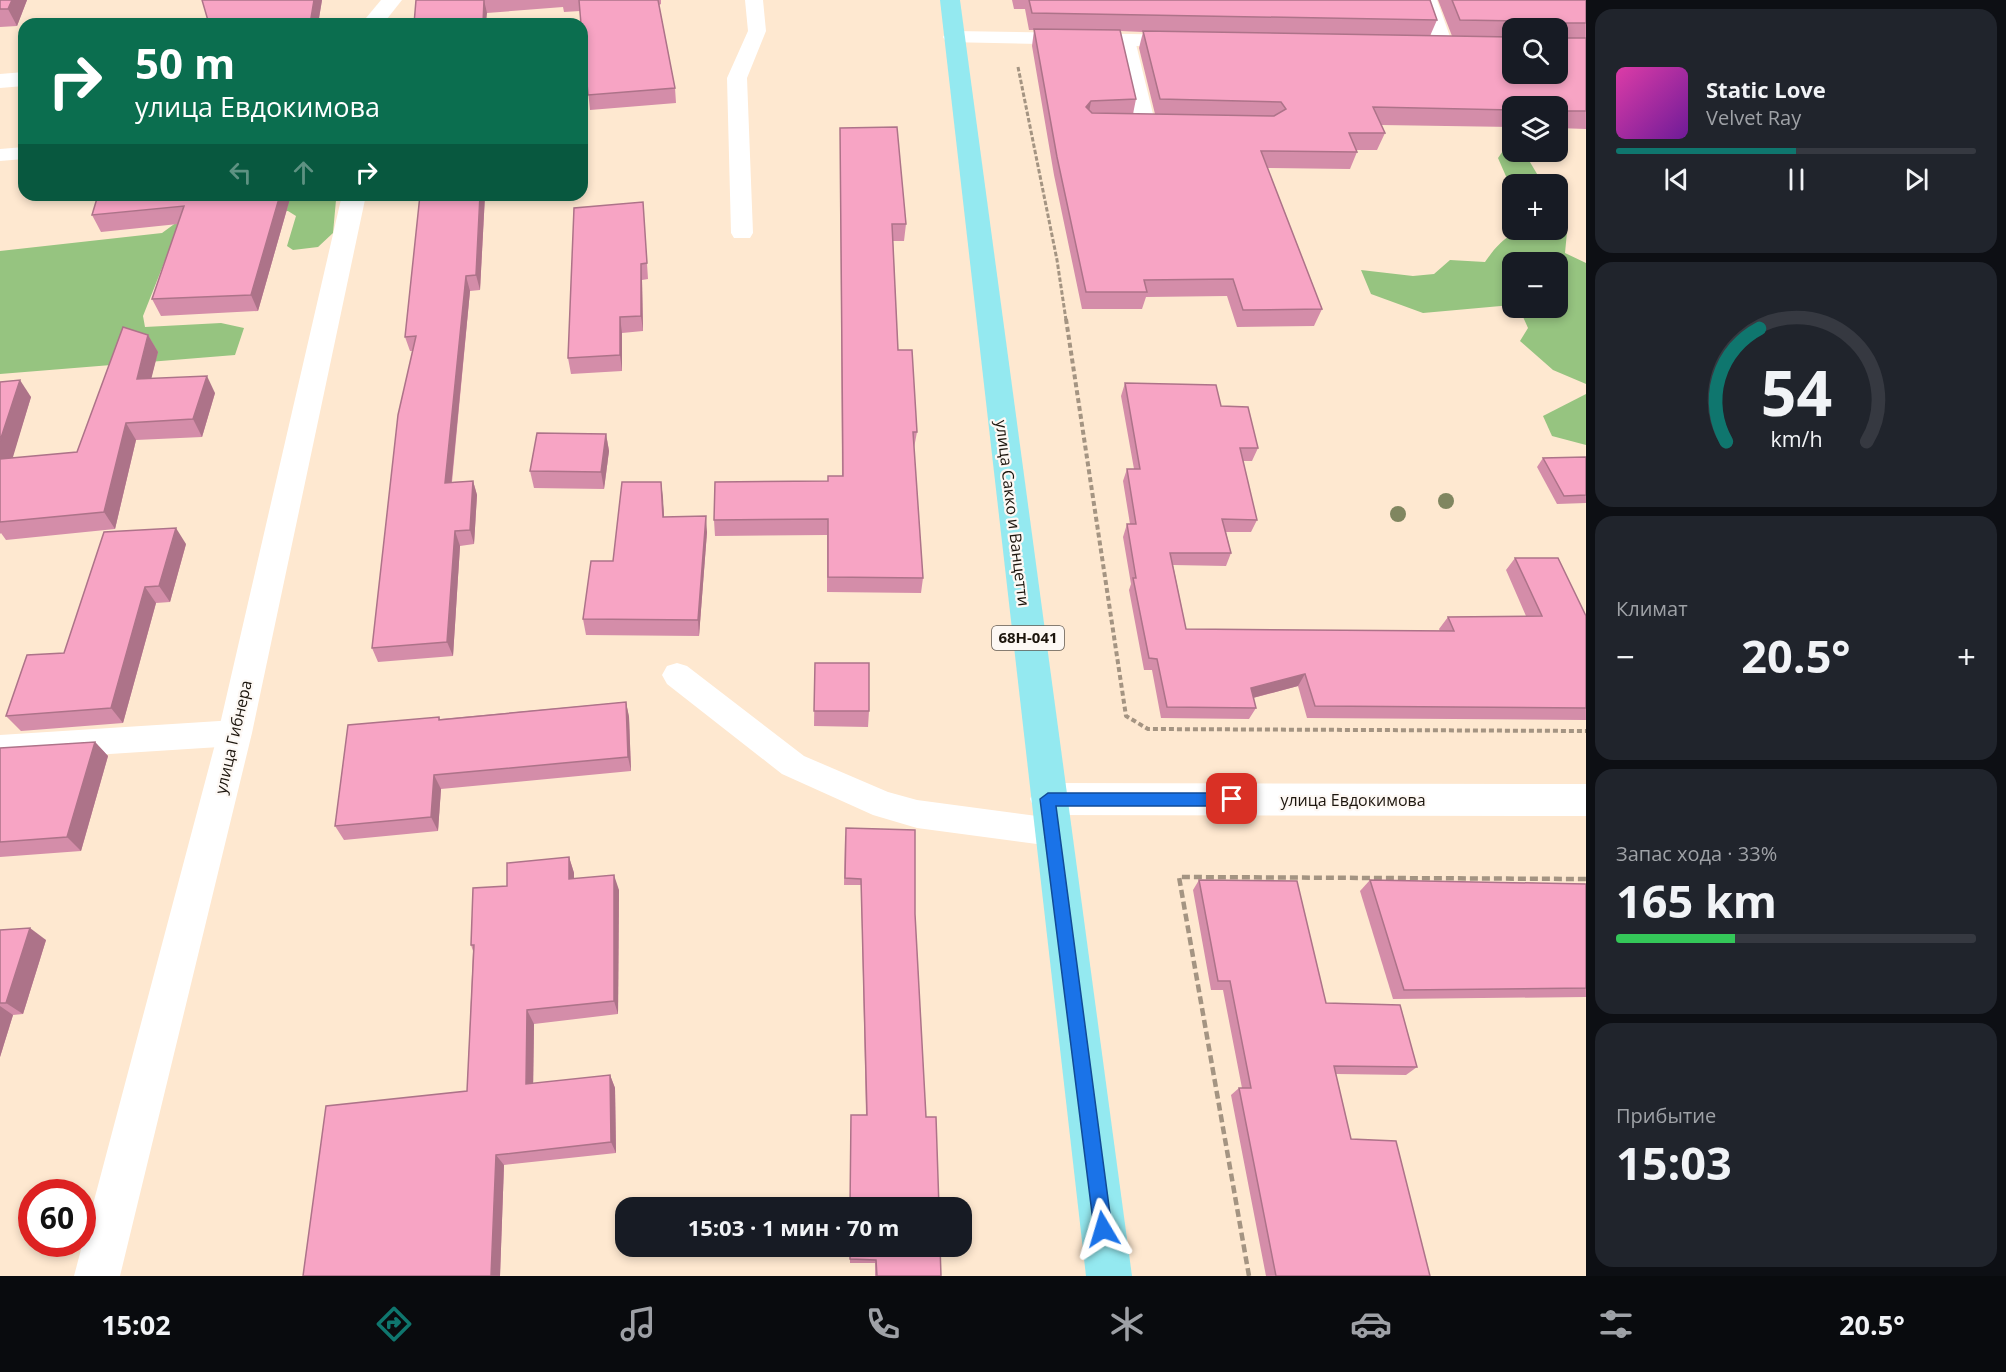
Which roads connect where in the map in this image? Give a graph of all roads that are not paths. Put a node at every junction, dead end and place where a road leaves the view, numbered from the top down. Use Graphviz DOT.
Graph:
graph roads {
  1 [pos="390,0"];
  2 [pos="754,0"];
  3 [pos="950,0"];
  4 [pos="1428,0"];
  5 [pos="376,18"];
  6 [pos="954,37"];
  7 [pos="1126,40"];
  8 [pos="1209,41"];
  9 [pos="1420,45"];
  10 [pos="1444,45"];
  11 [pos="1467,45"];
  12 [pos="18,80"];
  13 [pos="0,81"];
  14 [pos="1126,124"];
  15 [pos="1146,124"];
  16 [pos="1191,124"];
  17 [pos="18,153"];
  18 [pos="0,154"];
  19 [pos="353,201"];
  20 [pos="742,233"];
  21 [pos="677,675"];
  22 [pos="235,733"];
  23 [pos="0,748"];
  24 [pos="1586,800"];
  25 [pos="1050,815"];
  26 [pos="97,1276"];
  27 [pos="1109,1276"];
  1 -- 5 [label="street"];
  2 -- 20 [label="lane"];
  3 -- 6 [label="main road, улица Сакко и Ванцетти / 68Н-041"];
  4 -- 10 [label="lane"];
  6 -- 7 [label="street"];
  6 -- 25 [label="main road, улица Сакко и Ванцетти / 68Н-041"];
  7 -- 8 [label="street"];
  7 -- 15 [label="lane"];
  9 -- 10 [label="street"];
  10 -- 11 [label="street"];
  12 -- 13 [label="street"];
  14 -- 15 [label="lane"];
  15 -- 16 [label="lane"];
  17 -- 18 [label="lane"];
  19 -- 22 [label="street, улица Гибнера"];
  21 -- 25 [label="lane"];
  22 -- 23 [label="lane"];
  22 -- 26 [label="street, улица Гибнера"];
  24 -- 25 [label="street, улица Евдокимова"];
  25 -- 27 [label="main road, улица Сакко и Ванцетти / 68Н-041"];
}
